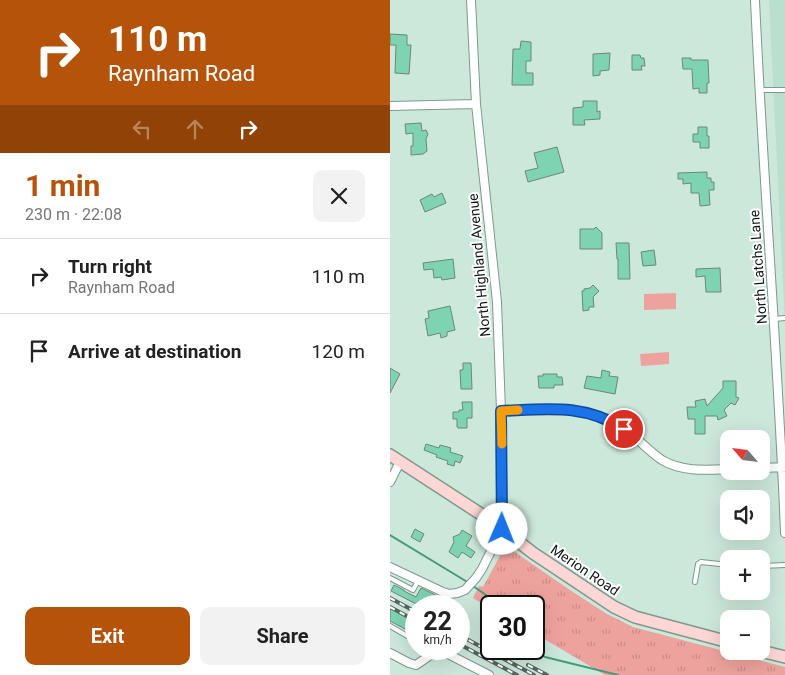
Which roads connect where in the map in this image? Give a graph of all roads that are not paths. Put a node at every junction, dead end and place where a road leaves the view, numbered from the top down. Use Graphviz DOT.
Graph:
graph roads {
  1 [pos="471,0"];
  2 [pos="755,0"];
  3 [pos="760,90"];
  4 [pos="784,90"];
  5 [pos="476,104"];
  6 [pos="390,106"];
  7 [pos="785,318"];
  8 [pos="774,319"];
  9 [pos="501,411"];
  10 [pos="390,455"];
  11 [pos="400,462"];
  12 [pos="784,467"];
  13 [pos="770,468"];
  14 [pos="720,469"];
  15 [pos="390,482"];
  16 [pos="502,529"];
  17 [pos="785,533"];
  18 [pos="720,564"];
  19 [pos="785,565"];
  20 [pos="770,566"];
  21 [pos="390,567"];
  22 [pos="390,578"];
  23 [pos="418,581"];
  24 [pos="695,582"];
  25 [pos="390,626"];
  26 [pos="405,635"];
  27 [pos="720,640"];
  28 [pos="390,653"];
  29 [pos="770,653"];
  30 [pos="785,657"];
  31 [pos="421,660"];
  32 [pos="461,660"];
  33 [pos="489,675"];
  1 -- 5 [label="street, North Highland Avenue"];
  2 -- 3 [label="street, North Latchs Lane"];
  3 -- 4 [label="lane"];
  3 -- 8 [label="street, North Latchs Lane"];
  5 -- 6 [label="street"];
  5 -- 9 [label="street, North Highland Avenue"];
  7 -- 8 [label="lane"];
  8 -- 12 [label="street, North Latchs Lane"];
  9 -- 14 [label="street"];
  9 -- 16 [label="street, North Highland Avenue"];
  10 -- 11 [label="street, Merion Road"];
  11 -- 15 [label="street"];
  11 -- 16 [label="street, Merion Road"];
  12 -- 13 [label="street"];
  12 -- 17 [label="street, North Latchs Lane"];
  16 -- 23 [label="street"];
  16 -- 27 [label="street, Merion Road"];
  18 -- 24 [label="lane"];
  19 -- 20 [label="lane"];
  21 -- 23 [label="street"];
  22 -- 23 [label="lane"];
  25 -- 26 [label="lane"];
  28 -- 31 [label="street"];
  29 -- 30 [label="street"];
  32 -- 33 [label="street"];
}
